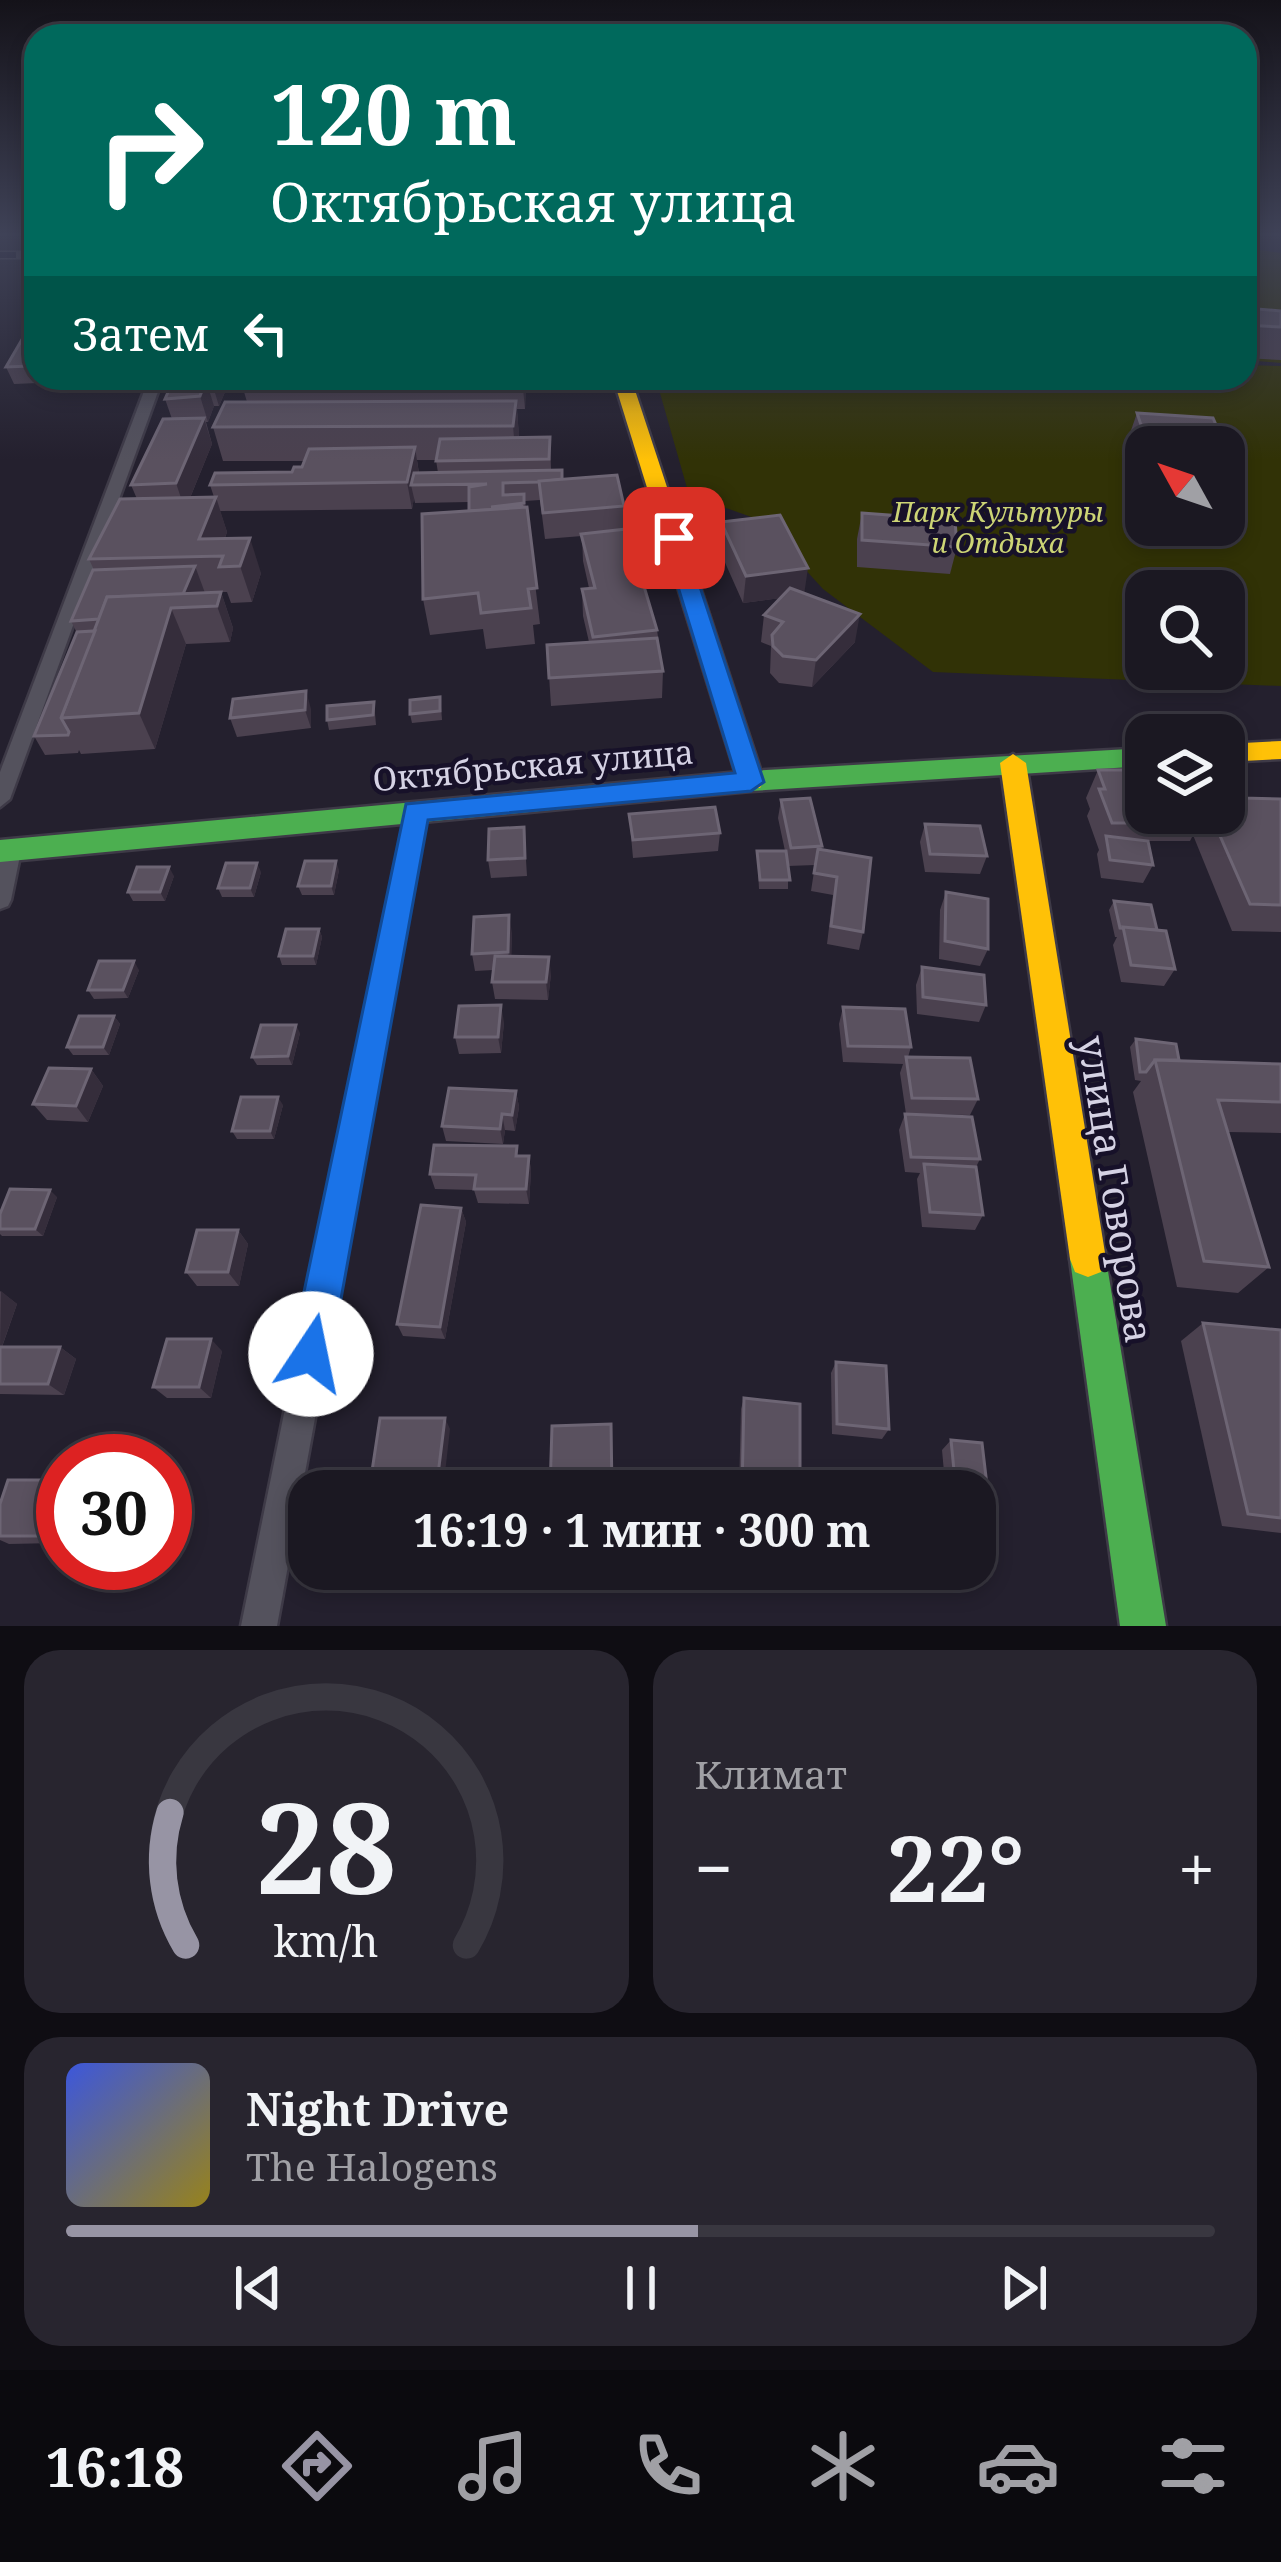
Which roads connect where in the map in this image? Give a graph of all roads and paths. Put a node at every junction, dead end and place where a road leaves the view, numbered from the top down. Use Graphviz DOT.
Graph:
graph roads {
  1 [pos="152,390"];
  2 [pos="626,390"];
  3 [pos="1281,750"];
  4 [pos="1245,752"];
  5 [pos="1125,758"];
  6 [pos="1013,764"];
  7 [pos="751,782"];
  8 [pos="0,799"];
  9 [pos="416,811"];
  10 [pos="5,851"];
  11 [pos="0,900"];
  12 [pos="259,1626"];
  13 [pos="1143,1626"];
  1 -- 8 [label="street"];
  2 -- 7 [label="street"];
  3 -- 4 [label="street"];
  5 -- 6 [label="street, Октябрьская улица"];
  6 -- 7 [label="street, Октябрьская улица"];
  6 -- 13 [label="street, улица Говорова"];
  7 -- 9 [label="street, Октябрьская улица"];
  9 -- 10 [label="street, Октябрьская улица"];
  9 -- 12 [label="street"];
  10 -- 11 [label="street"];
}
